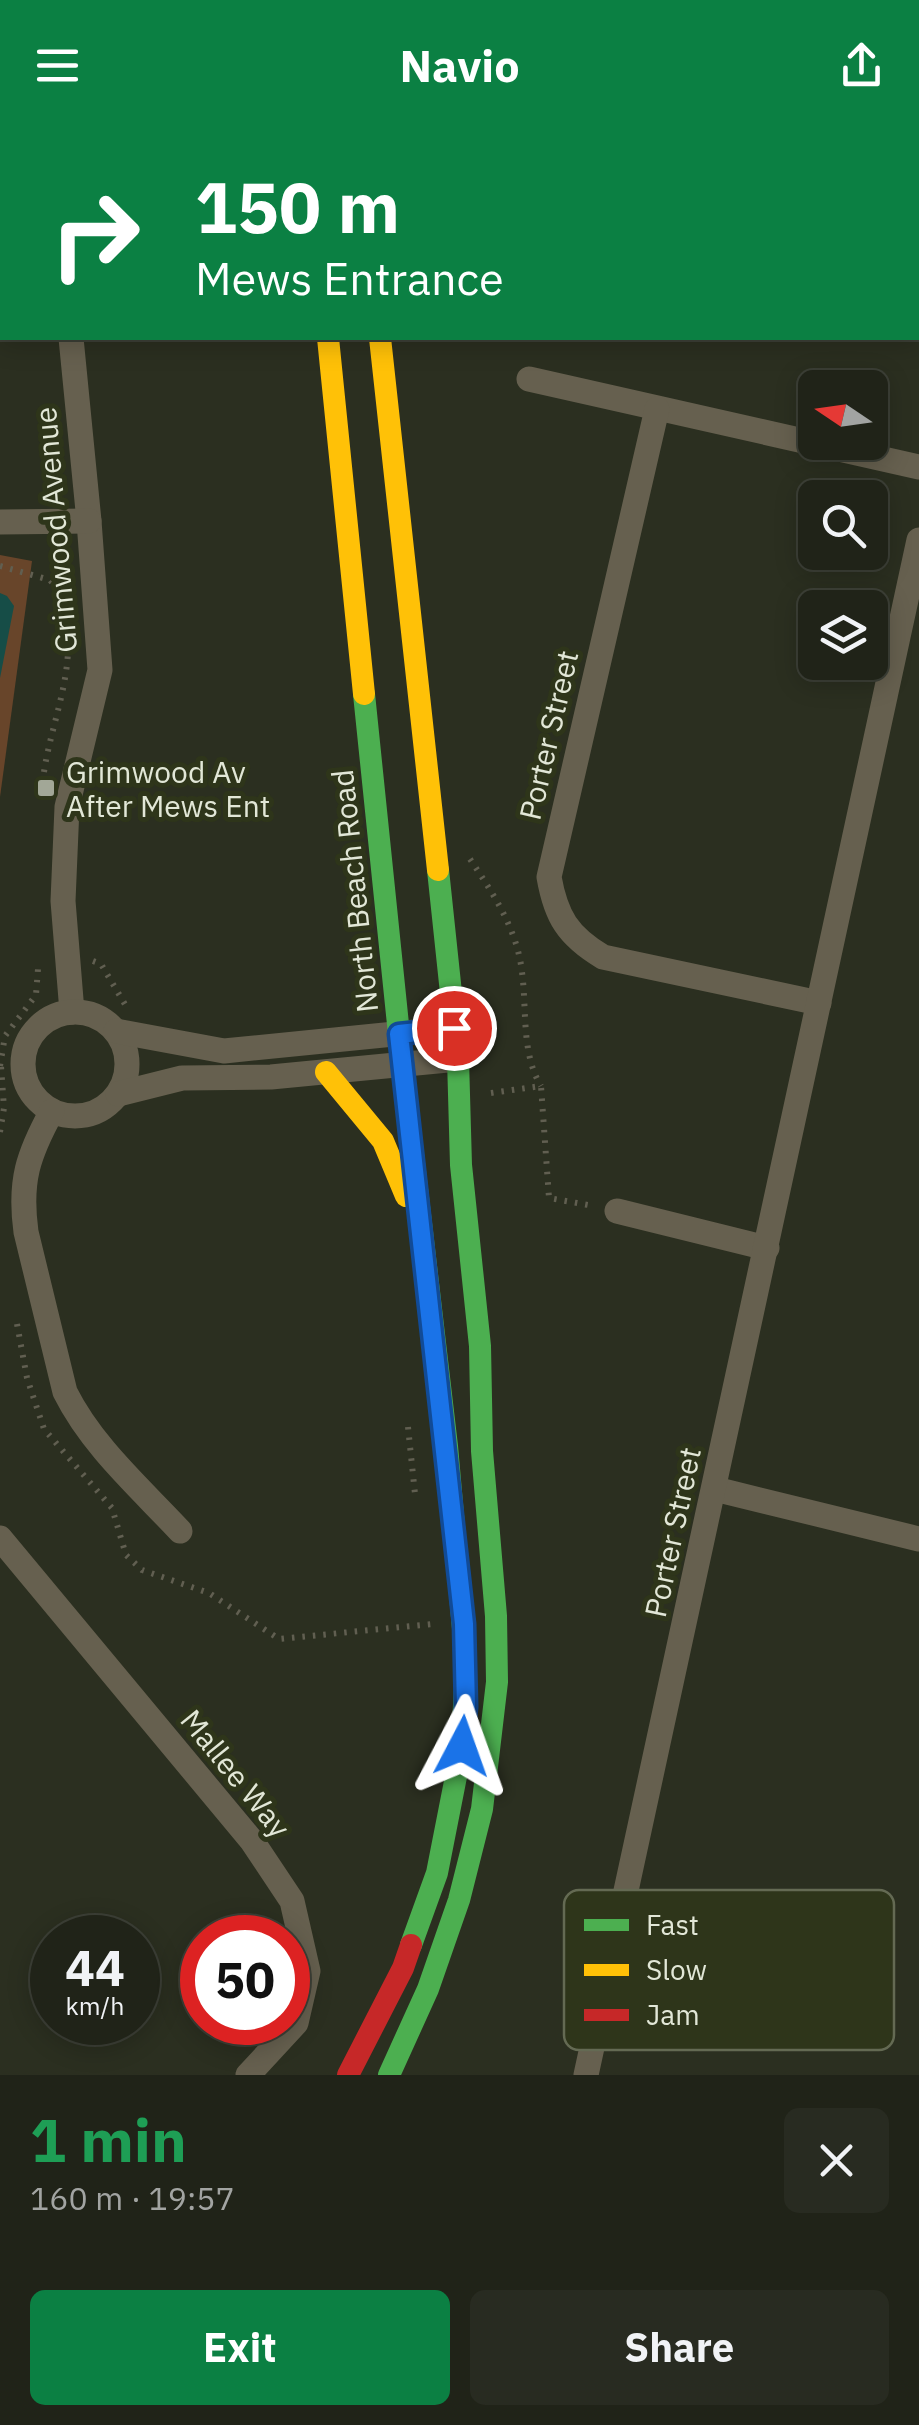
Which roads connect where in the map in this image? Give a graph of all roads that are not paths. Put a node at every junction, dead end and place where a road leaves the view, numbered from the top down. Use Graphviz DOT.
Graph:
graph roads {
  1 [pos="70,340"];
  2 [pos="328,340"];
  3 [pos="380,340"];
  4 [pos="529,379"];
  5 [pos="656,409"];
  6 [pos="919,467"];
  7 [pos="90,521"];
  8 [pos="0,522"];
  9 [pos="919,540"];
  10 [pos="819,1003"];
  11 [pos="72,1012"];
  12 [pos="122,1020"];
  13 [pos="454,1028"];
  14 [pos="399,1034"];
  15 [pos="458,1060"];
  16 [pos="403,1065"];
  17 [pos="326,1072"];
  18 [pos="118,1094"];
  19 [pos="52,1111"];
  20 [pos="617,1211"];
  21 [pos="422,1234"];
  22 [pos="767,1248"];
  23 [pos="715,1490"];
  24 [pos="180,1530"];
  25 [pos="0,1538"];
  26 [pos="919,1538"];
  27 [pos="627,1890"];
  28 [pos="592,2050"];
  29 [pos="248,2075"];
  30 [pos="348,2075"];
  31 [pos="389,2075"];
  32 [pos="586,2075"];
  1 -- 7 [label="street, Grimwood Avenue"];
  2 -- 14 [label="main road, North Beach Road"];
  3 -- 13 [label="main road"];
  4 -- 5 [label="street"];
  5 -- 6 [label="street"];
  5 -- 10 [label="street, Porter Street"];
  7 -- 8 [label="street"];
  7 -- 11 [label="street, Grimwood Avenue"];
  9 -- 10 [label="street, Porter Street"];
  10 -- 22 [label="street, Porter Street"];
  11 -- 12 [label="street"];
  11 -- 19 [label="street"];
  12 -- 14 [label="street"];
  12 -- 18 [label="street"];
  13 -- 14 [label="street"];
  13 -- 15 [label="main road"];
  14 -- 16 [label="main road, North Beach Road"];
  15 -- 16 [label="street"];
  15 -- 31 [label="main road"];
  16 -- 17 [label="street"];
  16 -- 21 [label="main road, North Beach Road"];
  17 -- 18 [label="street"];
  17 -- 21 [label="main road"];
  18 -- 19 [label="street"];
  19 -- 24 [label="street"];
  20 -- 22 [label="street"];
  21 -- 30 [label="main road, North Beach Road"];
  22 -- 23 [label="street, Porter Street"];
  23 -- 26 [label="street"];
  23 -- 27 [label="street, Porter Street"];
  25 -- 29 [label="street, Mallee Way"];
  28 -- 32 [label="street, Porter Street"];
}
